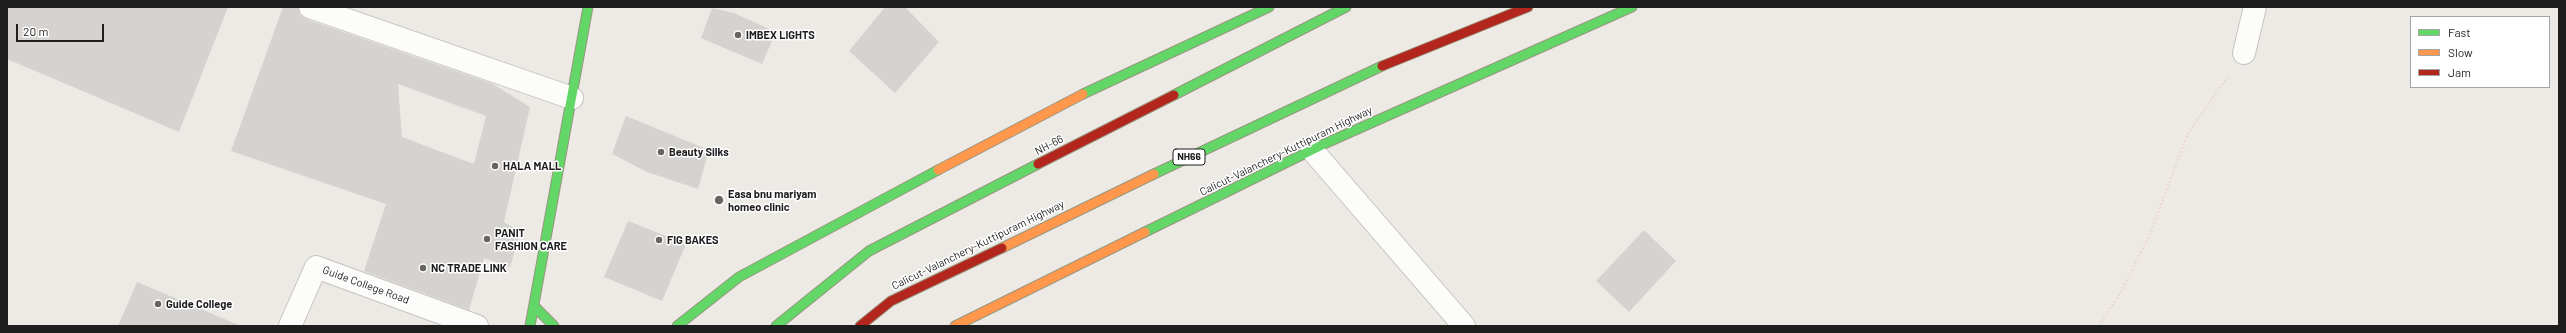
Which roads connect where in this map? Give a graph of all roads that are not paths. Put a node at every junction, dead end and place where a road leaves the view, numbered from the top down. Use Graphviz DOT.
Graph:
graph roads {
  1 [pos="310,7"];
  2 [pos="588,7"];
  3 [pos="1269,7"];
  4 [pos="1346,7"];
  5 [pos="1528,7"];
  6 [pos="1632,7"];
  7 [pos="2255,7"];
  8 [pos="2244,53"];
  9 [pos="572,98"];
  10 [pos="1312,150"];
  11 [pos="534,306"];
  12 [pos="290,326"];
  13 [pos="477,326"];
  14 [pos="530,326"];
  15 [pos="554,326"];
  16 [pos="677,326"];
  17 [pos="776,326"];
  18 [pos="860,326"];
  19 [pos="955,326"];
  20 [pos="1464,326"];
  1 -- 9 [label="street"];
  2 -- 9 [label="main road"];
  3 -- 16 [label="main road"];
  4 -- 17 [label="main road, NH-66"];
  5 -- 18 [label="main road, Calicut-Valanchery-Kuttipuram Highway / NH66"];
  6 -- 10 [label="main road, Calicut-Valanchery-Kuttipuram Highway"];
  7 -- 8 [label="street"];
  9 -- 11 [label="main road"];
  10 -- 19 [label="main road, Calicut-Valanchery-Kuttipuram Highway"];
  10 -- 20 [label="street"];
  11 -- 14 [label="main road"];
  11 -- 15 [label="main road"];
  12 -- 13 [label="street, Guide College Road"];
}
